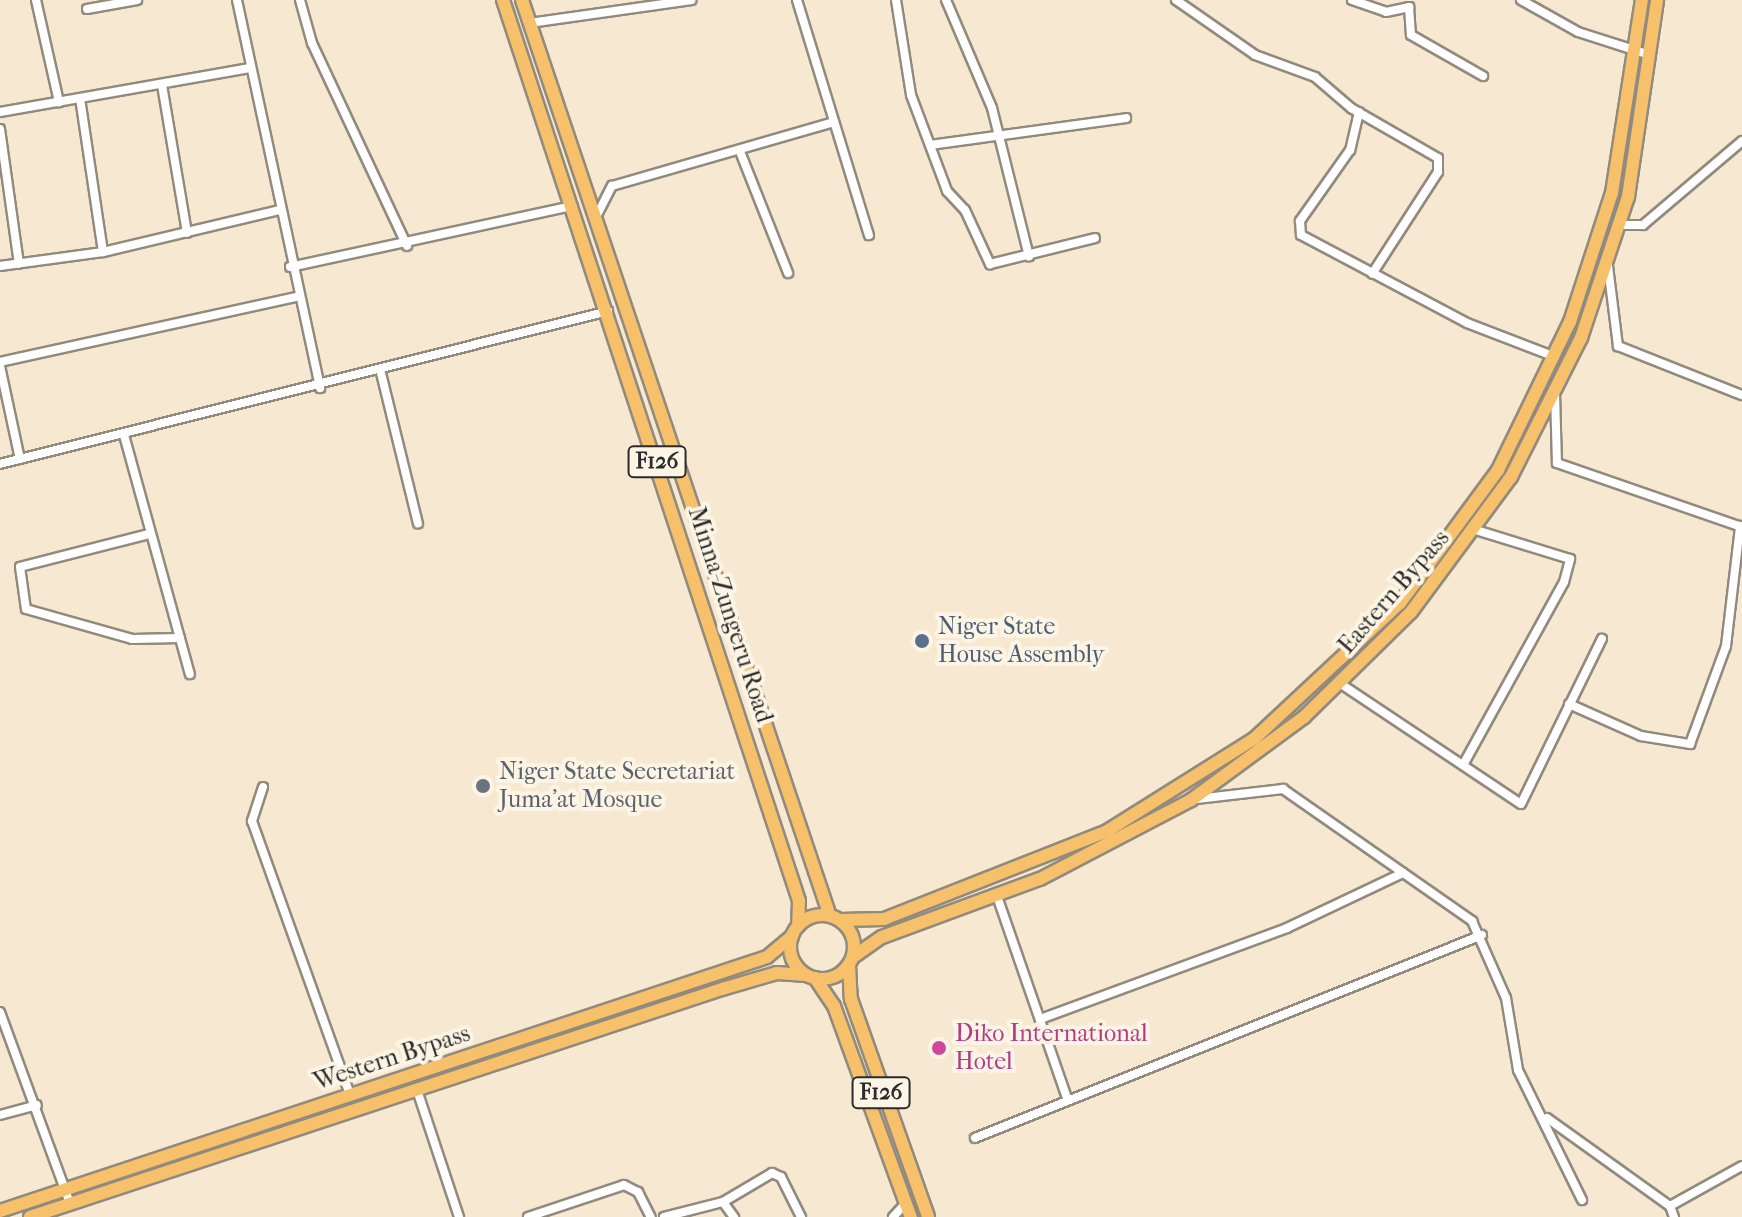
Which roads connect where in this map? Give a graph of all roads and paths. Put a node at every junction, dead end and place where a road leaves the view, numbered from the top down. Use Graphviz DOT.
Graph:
graph roads {
  1 [pos="36,0"];
  2 [pos="137,0"];
  3 [pos="237,0"];
  4 [pos="300,0"];
  5 [pos="503,0"];
  6 [pos="522,0"];
  7 [pos="691,0"];
  8 [pos="797,0"];
  9 [pos="896,0"];
  10 [pos="946,0"];
  11 [pos="1176,0"];
  12 [pos="1352,0"];
  13 [pos="1521,0"];
  14 [pos="1642,0"];
  15 [pos="1657,0"];
  16 [pos="1411,4"];
  17 [pos="87,9"];
  18 [pos="530,23"];
  19 [pos="1636,51"];
  20 [pos="1650,55"];
  21 [pos="250,68"];
  22 [pos="1483,76"];
  23 [pos="162,85"];
  24 [pos="80,98"];
  25 [pos="59,102"];
  26 [pos="0,112"];
  27 [pos="1359,112"];
  28 [pos="1126,118"];
  29 [pos="830,123"];
  30 [pos="0,129"];
  31 [pos="998,133"];
  32 [pos="1742,141"];
  33 [pos="930,145"];
  34 [pos="741,154"];
  35 [pos="573,206"];
  36 [pos="279,210"];
  37 [pos="597,215"];
  38 [pos="1621,225"];
  39 [pos="187,233"];
  40 [pos="869,235"];
  41 [pos="1095,238"];
  42 [pos="407,246"];
  43 [pos="103,252"];
  44 [pos="1029,256"];
  45 [pos="19,264"];
  46 [pos="1608,265"];
  47 [pos="0,266"];
  48 [pos="290,267"];
  49 [pos="788,273"];
  50 [pos="1372,274"];
  51 [pos="296,297"];
  52 [pos="609,311"];
  53 [pos="1555,357"];
  54 [pos="0,364"];
  55 [pos="381,373"];
  56 [pos="320,388"];
  57 [pos="1555,393"];
  58 [pos="1742,395"];
  59 [pos="124,435"];
  60 [pos="20,459"];
  61 [pos="674,462"];
  62 [pos="0,464"];
  63 [pos="659,467"];
  64 [pos="418,524"];
  65 [pos="1741,526"];
  66 [pos="1476,530"];
  67 [pos="149,534"];
  68 [pos="1731,624"];
  69 [pos="1742,625"];
  70 [pos="180,638"];
  71 [pos="1602,639"];
  72 [pos="190,674"];
  73 [pos="1341,684"];
  74 [pos="1569,704"];
  75 [pos="1463,765"];
  76 [pos="263,787"];
  77 [pos="1191,800"];
  78 [pos="1403,873"];
  79 [pos="997,896"];
  80 [pos="835,918"];
  81 [pos="795,931"];
  82 [pos="1482,935"];
  83 [pos="851,961"];
  84 [pos="811,976"];
  85 [pos="0,1012"];
  86 [pos="1040,1019"];
  87 [pos="3,1030"];
  88 [pos="417,1090"];
  89 [pos="350,1095"];
  90 [pos="1066,1095"];
  91 [pos="37,1105"];
  92 [pos="0,1115"];
  93 [pos="1546,1117"];
  94 [pos="975,1138"];
  95 [pos="1742,1166"];
  96 [pos="65,1190"];
  97 [pos="51,1195"];
  98 [pos="1582,1200"];
  99 [pos="723,1202"];
  100 [pos="70,1203"];
  101 [pos="905,1204"];
  102 [pos="1670,1206"];
  103 [pos="0,1211"];
  104 [pos="58,1213"];
  105 [pos="30,1217"];
  106 [pos="459,1217"];
  107 [pos="528,1217"];
  108 [pos="651,1217"];
  109 [pos="664,1217"];
  110 [pos="734,1217"];
  111 [pos="801,1217"];
  112 [pos="893,1217"];
  113 [pos="911,1217"];
  114 [pos="928,1217"];
  115 [pos="1674,1217"];
  1 -- 25 [label="street"];
  2 -- 17 [label="street"];
  3 -- 21 [label="street"];
  4 -- 42 [label="street"];
  5 -- 35 [label="main road, Minna-Zungeru Road / F126"];
  6 -- 18 [label="main road, Minna-Zungeru Road / F126"];
  7 -- 18 [label="street"];
  8 -- 29 [label="street"];
  9 -- 33 [label="street"];
  10 -- 31 [label="street"];
  11 -- 27 [label="street"];
  12 -- 16 [label="street"];
  13 -- 19 [label="street"];
  14 -- 19 [label="main road, Eastern Bypass"];
  15 -- 20 [label="main road, Eastern Bypass"];
  16 -- 22 [label="street"];
  18 -- 37 [label="main road, Minna-Zungeru Road / F126"];
  19 -- 20 [label="street"];
  19 -- 53 [label="main road, Eastern Bypass"];
  20 -- 38 [label="main road, Eastern Bypass"];
  21 -- 23 [label="street"];
  21 -- 36 [label="street"];
  23 -- 24 [label="street"];
  23 -- 39 [label="street"];
  24 -- 25 [label="street"];
  24 -- 43 [label="street"];
  25 -- 26 [label="street"];
  27 -- 50 [label="street"];
  27 -- 50 [label="street"];
  28 -- 31 [label="street"];
  29 -- 34 [label="street"];
  29 -- 40 [label="street"];
  30 -- 45 [label="street"];
  31 -- 33 [label="street"];
  31 -- 44 [label="street"];
  32 -- 38 [label="street"];
  33 -- 44 [label="street"];
  34 -- 37 [label="street"];
  34 -- 49 [label="street"];
  35 -- 42 [label="street"];
  35 -- 52 [label="main road, Minna-Zungeru Road / F126"];
  36 -- 39 [label="street"];
  36 -- 48 [label="street"];
  37 -- 61 [label="main road, Minna-Zungeru Road / F126"];
  38 -- 46 [label="main road, Eastern Bypass"];
  39 -- 43 [label="street"];
  41 -- 44 [label="street"];
  42 -- 48 [label="street"];
  43 -- 45 [label="street"];
  45 -- 47 [label="street"];
  46 -- 57 [label="main road, Eastern Bypass"];
  46 -- 58 [label="street"];
  48 -- 51 [label="street"];
  50 -- 53 [label="street"];
  51 -- 54 [label="street"];
  51 -- 56 [label="street"];
  52 -- 55 [label="street"];
  52 -- 63 [label="main road, Minna-Zungeru Road / F126"];
  53 -- 80 [label="main road, Eastern Bypass"];
  54 -- 60 [label="street"];
  55 -- 56 [label="street"];
  55 -- 64 [label="street"];
  56 -- 59 [label="street"];
  57 -- 65 [label="street"];
  57 -- 66 [label="main road, Eastern Bypass"];
  59 -- 60 [label="street"];
  59 -- 67 [label="street"];
  60 -- 62 [label="street"];
  61 -- 63 [label="main road"];
  61 -- 80 [label="main road, Minna-Zungeru Road / F126"];
  63 -- 81 [label="main road, Minna-Zungeru Road / F126"];
  65 -- 68 [label="street"];
  66 -- 73 [label="main road, Eastern Bypass"];
  66 -- 75 [label="street"];
  67 -- 70 [label="street"];
  67 -- 70 [label="street"];
  68 -- 69 [label="street"];
  68 -- 74 [label="street"];
  70 -- 72 [label="street"];
  71 -- 74 [label="street"];
  73 -- 75 [label="street"];
  73 -- 77 [label="main road, Eastern Bypass"];
  74 -- 75 [label="street"];
  76 -- 89 [label="street"];
  77 -- 78 [label="street"];
  77 -- 79 [label="main road, Eastern Bypass"];
  78 -- 82 [label="street"];
  78 -- 86 [label="street"];
  79 -- 83 [label="main road, Eastern Bypass"];
  79 -- 86 [label="street"];
  80 -- 81 [label="main road"];
  80 -- 83 [label="main road, F126"];
  81 -- 84 [label="main road, F126"];
  81 -- 89 [label="main road, Western Bypass"];
  82 -- 90 [label="street"];
  82 -- 93 [label="street"];
  83 -- 84 [label="main road"];
  83 -- 114 [label="main road, F126"];
  84 -- 88 [label="main road, Western Bypass"];
  84 -- 101 [label="main road, F126"];
  85 -- 87 [label="street"];
  86 -- 90 [label="street"];
  87 -- 91 [label="street"];
  88 -- 100 [label="main road, Western Bypass"];
  88 -- 106 [label="street"];
  89 -- 96 [label="main road, Western Bypass"];
  90 -- 94 [label="street"];
  91 -- 92 [label="street"];
  91 -- 96 [label="street"];
  93 -- 98 [label="street"];
  93 -- 102 [label="street"];
  95 -- 102 [label="street"];
  96 -- 97 [label="main road, Western Bypass"];
  96 -- 100 [label="street"];
  97 -- 103 [label="main road, Western Bypass"];
  97 -- 104 [label="street"];
  99 -- 109 [label="street"];
  99 -- 110 [label="street"];
  99 -- 111 [label="street"];
  100 -- 104 [label="main road, Western Bypass"];
  101 -- 112 [label="street"];
  101 -- 113 [label="main road, F126"];
  102 -- 115 [label="street"];
  104 -- 105 [label="main road, Western Bypass"];
  107 -- 108 [label="street"];
}
